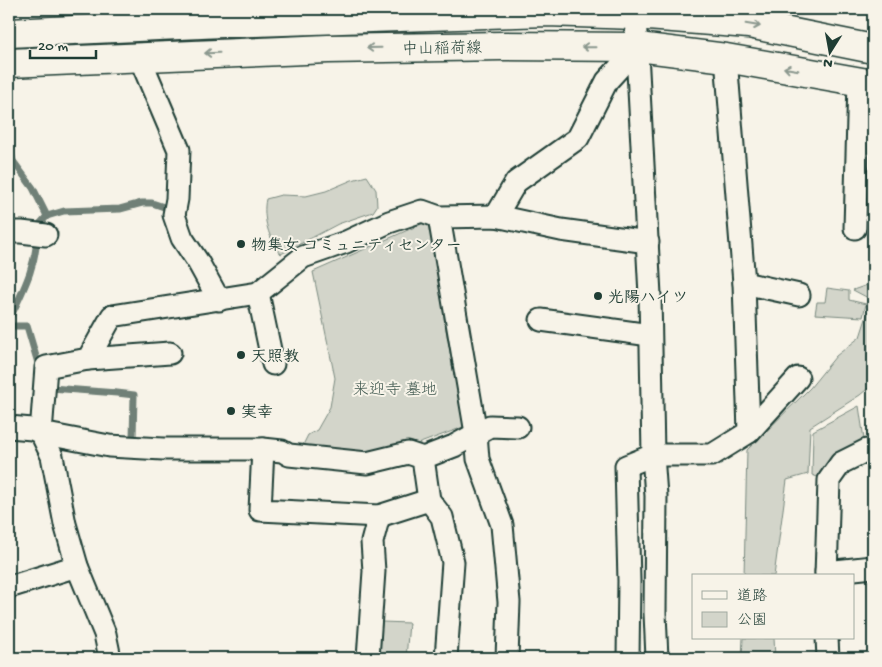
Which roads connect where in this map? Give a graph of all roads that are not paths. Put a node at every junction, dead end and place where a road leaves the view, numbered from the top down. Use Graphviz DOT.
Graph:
graph roads {
  1 [pos="636,12"];
  2 [pos="9,33"];
  3 [pos="638,48"];
  4 [pos="873,48"];
  5 [pos="139,56"];
  6 [pos="726,58"];
  7 [pos="9,63"];
  8 [pos="866,82"];
  9 [pos="496,216"];
  10 [pos="439,217"];
  11 [pos="855,228"];
  12 [pos="9,232"];
  13 [pos="46,235"];
  14 [pos="648,242"];
  15 [pos="744,283"];
  16 [pos="258,293"];
  17 [pos="799,295"];
  18 [pos="218,300"];
  19 [pos="542,320"];
  20 [pos="650,335"];
  21 [pos="170,352"];
  22 [pos="88,359"];
  23 [pos="273,364"];
  24 [pos="798,378"];
  25 [pos="9,427"];
  26 [pos="518,427"];
  27 [pos="750,432"];
  28 [pos="41,433"];
  29 [pos="476,433"];
  30 [pos="263,448"];
  31 [pos="873,449"];
  32 [pos="653,455"];
  33 [pos="423,458"];
  34 [pos="429,500"];
  35 [pos="379,516"];
  36 [pos="78,566"];
  37 [pos="873,567"];
  38 [pos="826,574"];
  39 [pos="9,588"];
  40 [pos="827,640"];
  41 [pos="110,658"];
  42 [pos="368,658"];
  43 [pos="446,658"];
  44 [pos="507,658"];
  45 [pos="628,658"];
  46 [pos="657,658"];
  47 [pos="828,658"];
  1 -- 2 [label="main road, 中山稲荷線"];
  1 -- 3 [label="street"];
  1 -- 4 [label="main road, 中山稲荷線, one-way"];
  3 -- 5 [label="main road, 中山稲荷線, one-way"];
  3 -- 6 [label="main road, 中山稲荷線"];
  3 -- 9 [label="street"];
  3 -- 14 [label="street"];
  5 -- 7 [label="main road, 中山稲荷線"];
  5 -- 18 [label="street"];
  8 -- 6 [label="main road, 中山稲荷線, one-way"];
  6 -- 15 [label="street"];
  8 -- 11 [label="street"];
  9 -- 10 [label="street"];
  9 -- 14 [label="street"];
  10 -- 16 [label="street"];
  10 -- 29 [label="street"];
  12 -- 13 [label="street"];
  14 -- 20 [label="street"];
  15 -- 17 [label="street"];
  15 -- 27 [label="street"];
  16 -- 18 [label="street"];
  16 -- 23 [label="street"];
  18 -- 22 [label="street"];
  19 -- 20 [label="street"];
  20 -- 32 [label="street"];
  21 -- 22 [label="street"];
  22 -- 28 [label="street"];
  24 -- 27 [label="street"];
  25 -- 28 [label="street"];
  26 -- 29 [label="street"];
  27 -- 32 [label="street"];
  28 -- 30 [label="street"];
  28 -- 36 [label="street"];
  29 -- 33 [label="street"];
  29 -- 44 [label="street"];
  30 -- 33 [label="street"];
  30 -- 35 [label="street"];
  31 -- 38 [label="street"];
  32 -- 45 [label="street"];
  32 -- 46 [label="street"];
  33 -- 34 [label="street"];
  34 -- 35 [label="street"];
  34 -- 43 [label="street"];
  35 -- 42 [label="street"];
  36 -- 39 [label="street"];
  36 -- 41 [label="street"];
  37 -- 38 [label="street"];
  40 -- 47 [label="street"];
}
